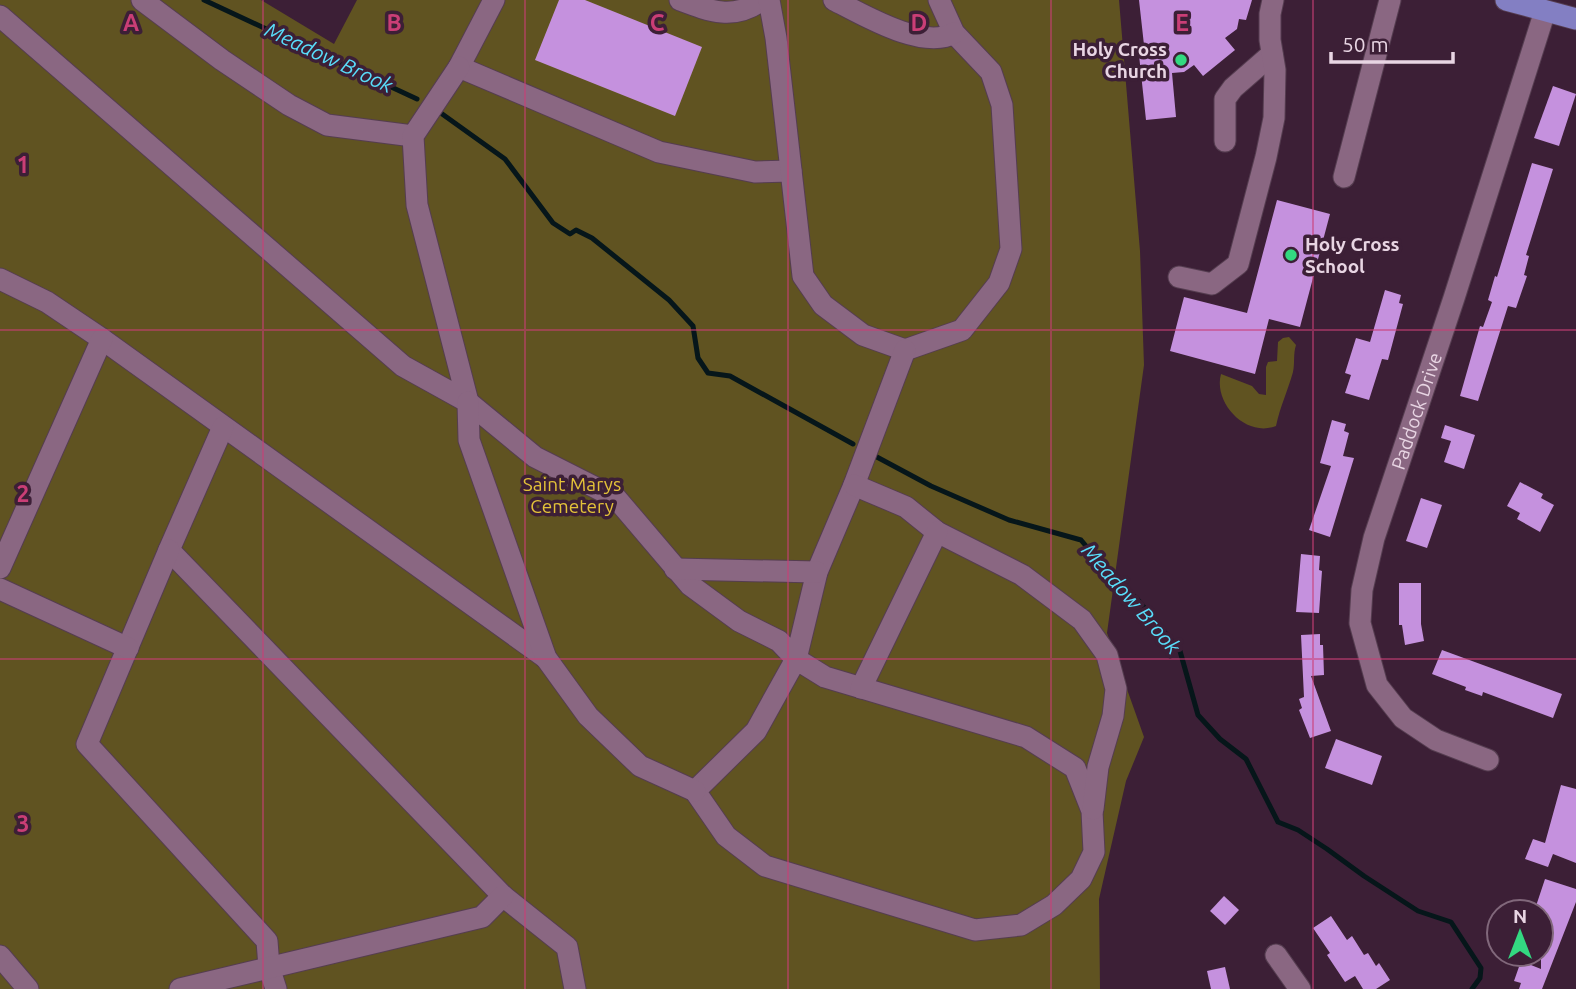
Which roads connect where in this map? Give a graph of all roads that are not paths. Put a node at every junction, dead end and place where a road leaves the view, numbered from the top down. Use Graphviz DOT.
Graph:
graph roads {
  1 [pos="142,0"];
  2 [pos="494,0"];
  3 [pos="680,0"];
  4 [pos="762,0"];
  5 [pos="769,0"];
  6 [pos="834,0"];
  7 [pos="939,0"];
  8 [pos="1273,0"];
  9 [pos="1390,0"];
  10 [pos="1506,0"];
  11 [pos="1545,10"];
  12 [pos="0,16"];
  13 [pos="1576,19"];
  14 [pos="954,33"];
  15 [pos="1272,54"];
  16 [pos="459,66"];
  17 [pos="414,136"];
  18 [pos="1226,141"];
  19 [pos="791,171"];
  20 [pos="1344,177"];
  21 [pos="1179,277"];
  22 [pos="0,279"];
  23 [pos="102,339"];
  24 [pos="905,349"];
  25 [pos="468,402"];
  26 [pos="223,427"];
  27 [pos="854,485"];
  28 [pos="937,532"];
  29 [pos="169,550"];
  30 [pos="0,568"];
  31 [pos="675,569"];
  32 [pos="817,572"];
  33 [pos="0,589"];
  34 [pos="128,648"];
  35 [pos="546,658"];
  36 [pos="796,659"];
  37 [pos="861,688"];
  38 [pos="1488,760"];
  39 [pos="695,792"];
  40 [pos="1092,811"];
  41 [pos="503,897"];
  42 [pos="1276,955"];
  43 [pos="0,956"];
  44 [pos="269,967"];
  45 [pos="28,989"];
  46 [pos="180,989"];
  47 [pos="276,989"];
  48 [pos="575,989"];
  49 [pos="1300,989"];
  1 -- 17 [label="street"];
  2 -- 16 [label="street"];
  3 -- 4 [label="street"];
  5 -- 19 [label="street"];
  6 -- 14 [label="street"];
  7 -- 14 [label="street"];
  8 -- 15 [label="street"];
  9 -- 20 [label="street"];
  10 -- 11 [label="main road"];
  11 -- 13 [label="main road"];
  11 -- 38 [label="street, Paddock Drive"];
  12 -- 25 [label="street"];
  14 -- 24 [label="street"];
  15 -- 18 [label="street"];
  15 -- 21 [label="street"];
  16 -- 17 [label="street"];
  16 -- 19 [label="street"];
  17 -- 25 [label="street"];
  19 -- 24 [label="street"];
  22 -- 23 [label="street"];
  23 -- 26 [label="street"];
  23 -- 30 [label="street"];
  24 -- 27 [label="street"];
  25 -- 31 [label="street"];
  25 -- 35 [label="street"];
  26 -- 29 [label="street"];
  26 -- 35 [label="street"];
  27 -- 28 [label="street"];
  27 -- 32 [label="street"];
  28 -- 37 [label="street"];
  28 -- 40 [label="street"];
  29 -- 34 [label="street"];
  29 -- 41 [label="street"];
  31 -- 32 [label="street"];
  31 -- 36 [label="street"];
  32 -- 36 [label="street"];
  33 -- 34 [label="street"];
  34 -- 44 [label="street"];
  35 -- 39 [label="street"];
  36 -- 37 [label="street"];
  36 -- 39 [label="street"];
  37 -- 40 [label="street"];
  39 -- 40 [label="street"];
  41 -- 44 [label="street"];
  41 -- 48 [label="street"];
  42 -- 49 [label="street"];
  43 -- 45 [label="street"];
  44 -- 46 [label="street"];
  44 -- 47 [label="street"];
}
